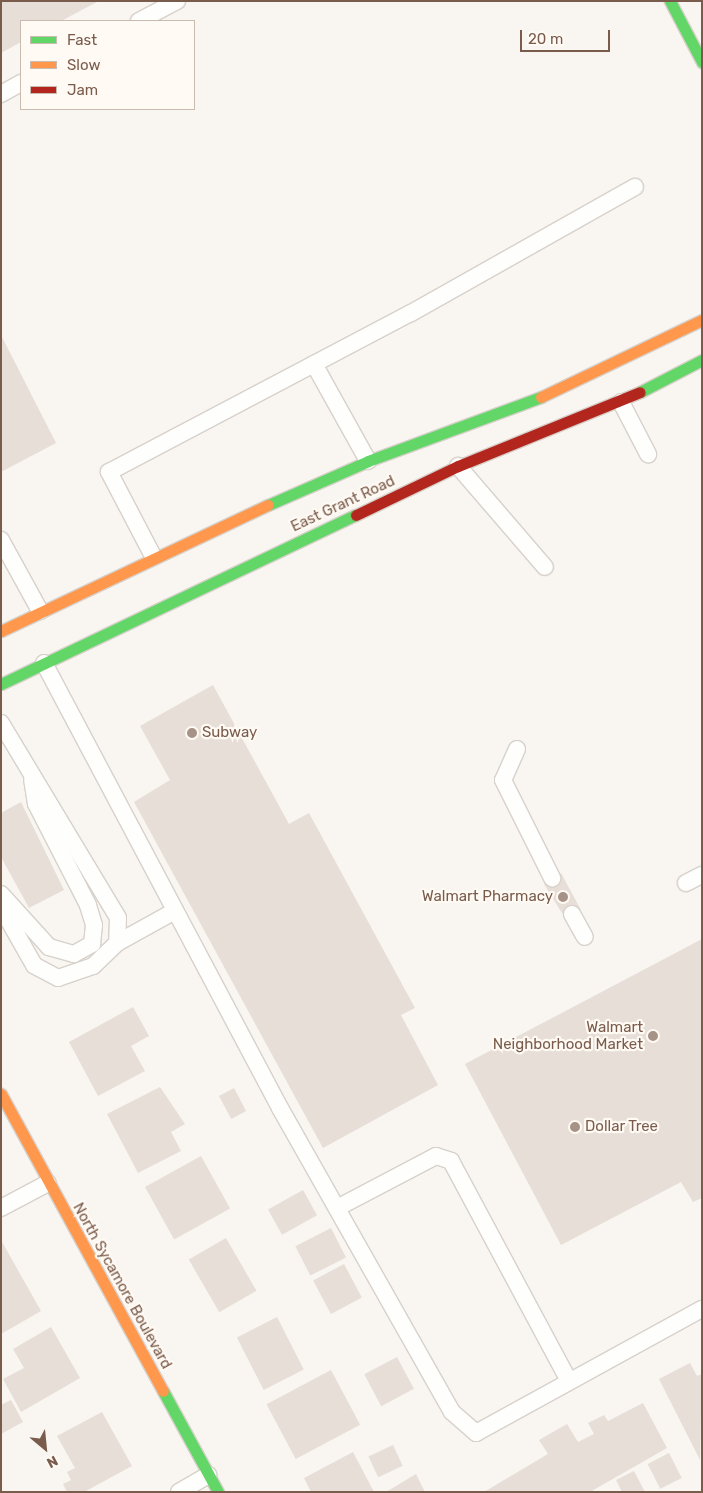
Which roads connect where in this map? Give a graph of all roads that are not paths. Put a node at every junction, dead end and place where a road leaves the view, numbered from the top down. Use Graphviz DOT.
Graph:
graph roads {
  1 [pos="177,1"];
  2 [pos="670,1"];
  3 [pos="141,20"];
  4 [pos="702,62"];
  5 [pos="20,84"];
  6 [pos="1,94"];
  7 [pos="635,187"];
  8 [pos="702,320"];
  9 [pos="702,360"];
  10 [pos="314,364"];
  11 [pos="621,402"];
  12 [pos="648,454"];
  13 [pos="368,461"];
  14 [pos="458,466"];
  15 [pos="1,540"];
  16 [pos="152,556"];
  17 [pos="546,567"];
  18 [pos="40,612"];
  19 [pos="1,631"];
  20 [pos="44,663"];
  21 [pos="1,684"];
  22 [pos="1,723"];
  23 [pos="517,749"];
  24 [pos="30,768"];
  25 [pos="702,875"];
  26 [pos="552,878"];
  27 [pos="686,883"];
  28 [pos="1,894"];
  29 [pos="1,907"];
  30 [pos="175,911"];
  31 [pos="572,914"];
  32 [pos="585,937"];
  33 [pos="117,943"];
  34 [pos="1,1094"];
  35 [pos="48,1183"];
  36 [pos="1,1208"];
  37 [pos="336,1208"];
  38 [pos="702,1309"];
  39 [pos="569,1381"];
  40 [pos="209,1475"];
  41 [pos="178,1492"];
  42 [pos="218,1492"];
  1 -- 3 [label="lane"];
  2 -- 4 [label="main road"];
  5 -- 6 [label="lane"];
  7 -- 10 [label="lane"];
  8 -- 13 [label="main road, East Grant Road"];
  9 -- 11 [label="main road, East Grant Road"];
  10 -- 13 [label="lane"];
  10 -- 16 [label="lane"];
  11 -- 12 [label="lane"];
  11 -- 14 [label="main road, East Grant Road"];
  13 -- 16 [label="main road, East Grant Road"];
  14 -- 17 [label="lane"];
  14 -- 20 [label="main road, East Grant Road"];
  15 -- 18 [label="lane"];
  16 -- 18 [label="main road, East Grant Road"];
  18 -- 19 [label="main road, East Grant Road"];
  20 -- 21 [label="main road, East Grant Road"];
  20 -- 30 [label="lane"];
  22 -- 24 [label="lane"];
  23 -- 26 [label="lane"];
  24 -- 28 [label="lane"];
  24 -- 33 [label="lane"];
  25 -- 27 [label="lane"];
  29 -- 33 [label="lane"];
  30 -- 33 [label="lane"];
  30 -- 37 [label="lane"];
  31 -- 32 [label="lane"];
  34 -- 35 [label="main road, North Sycamore Boulevard"];
  35 -- 36 [label="lane"];
  35 -- 40 [label="main road, North Sycamore Boulevard"];
  37 -- 39 [label="lane"];
  37 -- 39 [label="lane"];
  38 -- 39 [label="lane"];
  40 -- 41 [label="lane"];
  40 -- 42 [label="main road, North Sycamore Boulevard"];
}
